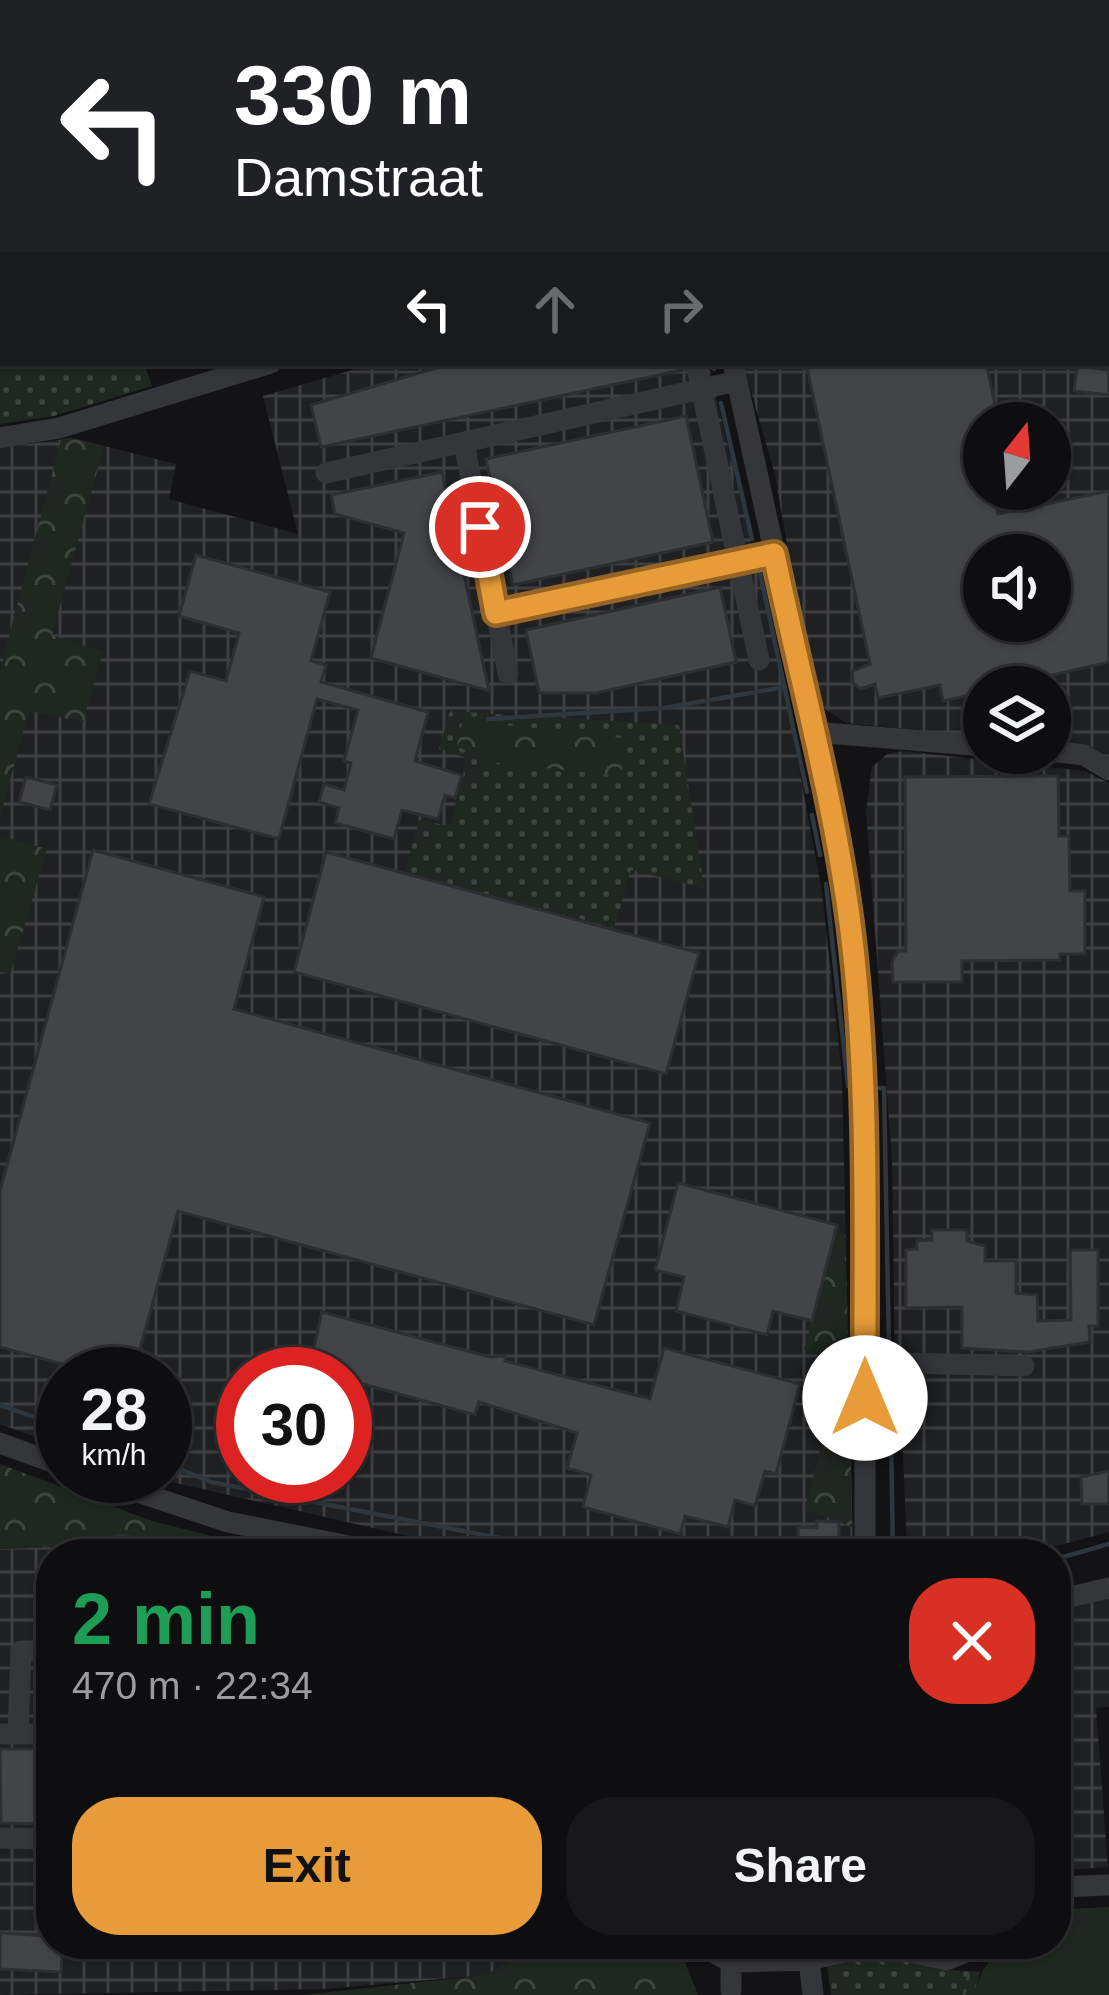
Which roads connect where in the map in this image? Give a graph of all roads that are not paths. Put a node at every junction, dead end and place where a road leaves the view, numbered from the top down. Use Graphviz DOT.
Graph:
graph roads {
  1 [pos="262,366"];
  2 [pos="697,366"];
  3 [pos="735,372"];
  4 [pos="701,389"];
  5 [pos="0,438"];
  6 [pos="464,442"];
  7 [pos="326,472"];
  8 [pos="774,554"];
  9 [pos="739,561"];
  10 [pos="496,613"];
  11 [pos="759,660"];
  12 [pos="508,674"];
  13 [pos="814,732"];
  14 [pos="963,744"];
  15 [pos="1071,753"];
  16 [pos="1109,770"];
  17 [pos="865,1361"];
  18 [pos="1024,1366"];
  19 [pos="0,1443"];
  20 [pos="36,1456"];
  21 [pos="171,1503"];
  22 [pos="314,1539"];
  23 [pos="865,1539"];
  24 [pos="1109,1588"];
  25 [pos="1071,1597"];
  26 [pos="36,1652"];
  27 [pos="9,1734"];
  28 [pos="0,1838"];
  29 [pos="36,1839"];
  30 [pos="1109,1885"];
  31 [pos="1071,1890"];
  32 [pos="726,1959"];
  33 [pos="813,1959"];
  34 [pos="809,1960"];
  35 [pos="731,1962"];
  36 [pos="731,1990"];
  37 [pos="813,1995"];
  1 -- 5 [label="street"];
  2 -- 4 [label="street"];
  3 -- 4 [label="street"];
  3 -- 8 [label="street"];
  4 -- 6 [label="street"];
  4 -- 9 [label="street"];
  6 -- 7 [label="street"];
  6 -- 10 [label="street"];
  8 -- 9 [label="street"];
  8 -- 13 [label="street"];
  9 -- 10 [label="street"];
  9 -- 11 [label="street"];
  10 -- 12 [label="street"];
  13 -- 14 [label="street"];
  13 -- 17 [label="street"];
  15 -- 16 [label="street"];
  17 -- 18 [label="street"];
  17 -- 23 [label="street"];
  19 -- 20 [label="street"];
  21 -- 22 [label="street"];
  24 -- 25 [label="street"];
  26 -- 27 [label="street"];
  28 -- 29 [label="street"];
  30 -- 31 [label="street"];
  32 -- 35 [label="street"];
  33 -- 34 [label="street"];
  34 -- 35 [label="street"];
  34 -- 37 [label="street"];
  35 -- 36 [label="street"];
}
